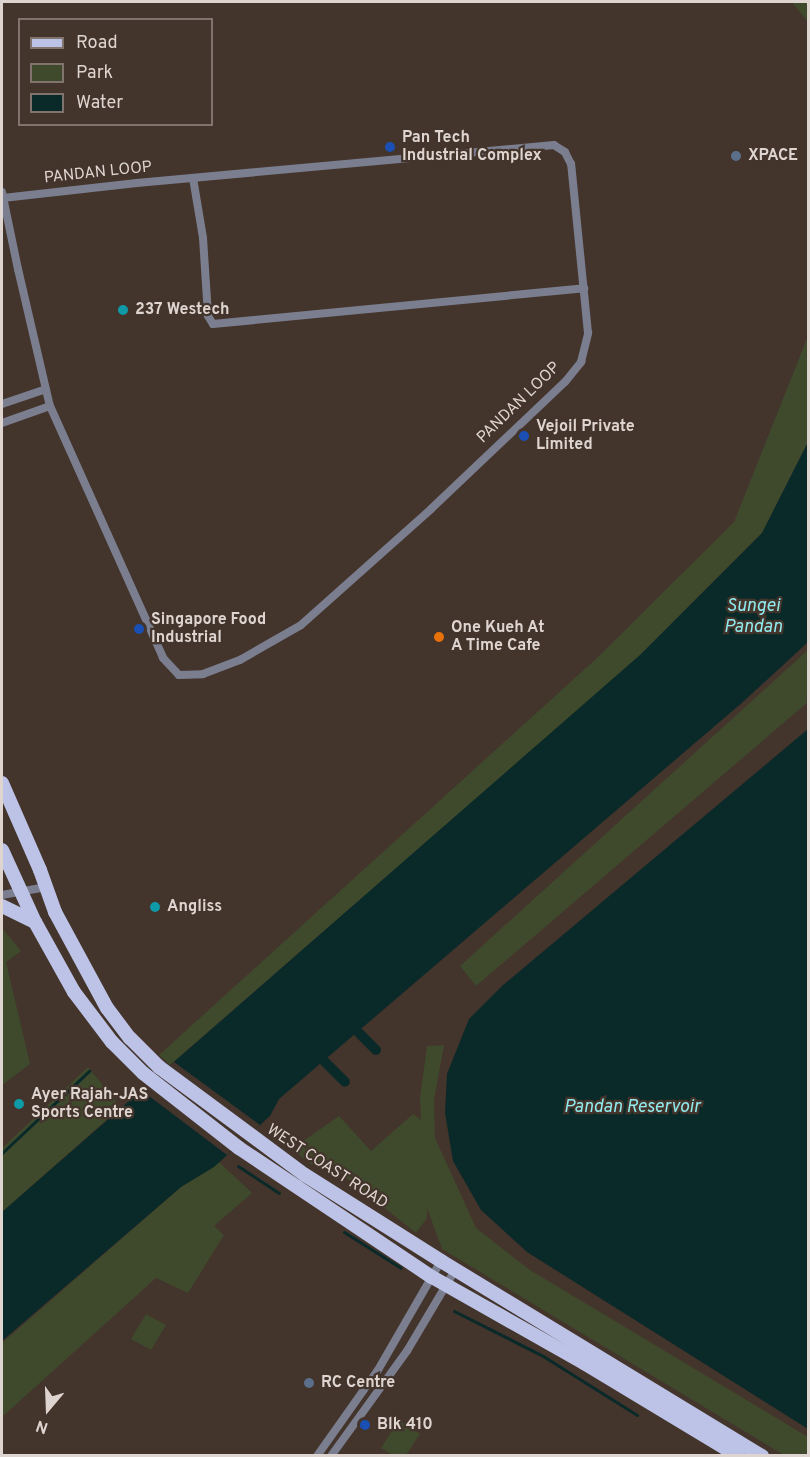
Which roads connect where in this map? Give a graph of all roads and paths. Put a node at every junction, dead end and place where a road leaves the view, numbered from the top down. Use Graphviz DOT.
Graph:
graph roads {
  1 [pos="193,178"];
  2 [pos="2,195"];
  3 [pos="584,288"];
  4 [pos="46,389"];
  5 [pos="2,404"];
  6 [pos="50,406"];
  7 [pos="2,423"];
  8 [pos="2,783"];
  9 [pos="3,861"];
  10 [pos="46,887"];
  11 [pos="20,891"];
  12 [pos="2,895"];
  13 [pos="2,906"];
  14 [pos="35,922"];
  15 [pos="441,1261"];
  16 [pos="455,1270"];
  17 [pos="432,1278"];
  18 [pos="446,1286"];
  19 [pos="318,1455"];
  20 [pos="331,1455"];
  21 [pos="738,1455"];
  22 [pos="762,1455"];
  1 -- 2 [label="street, PANDAN LOOP"];
  1 -- 3 [label="street, PANDAN LOOP"];
  1 -- 3 [label="street"];
  2 -- 4 [label="street, PANDAN LOOP"];
  3 -- 6 [label="street, PANDAN LOOP"];
  4 -- 5 [label="street"];
  4 -- 6 [label="street, PANDAN LOOP"];
  6 -- 7 [label="street"];
  8 -- 10 [label="main road, WEST COAST ROAD"];
  9 -- 11 [label="main road, WEST COAST ROAD"];
  10 -- 11 [label="street"];
  10 -- 15 [label="main road, WEST COAST ROAD"];
  11 -- 12 [label="street"];
  11 -- 14 [label="main road, WEST COAST ROAD"];
  13 -- 14 [label="main road"];
  14 -- 17 [label="main road, WEST COAST ROAD"];
  15 -- 16 [label="main road, WEST COAST ROAD"];
  15 -- 17 [label="street"];
  16 -- 18 [label="street"];
  16 -- 22 [label="main road, WEST COAST ROAD"];
  17 -- 18 [label="main road, WEST COAST ROAD"];
  17 -- 19 [label="street"];
  18 -- 20 [label="street"];
  18 -- 21 [label="main road, WEST COAST ROAD"];
}
